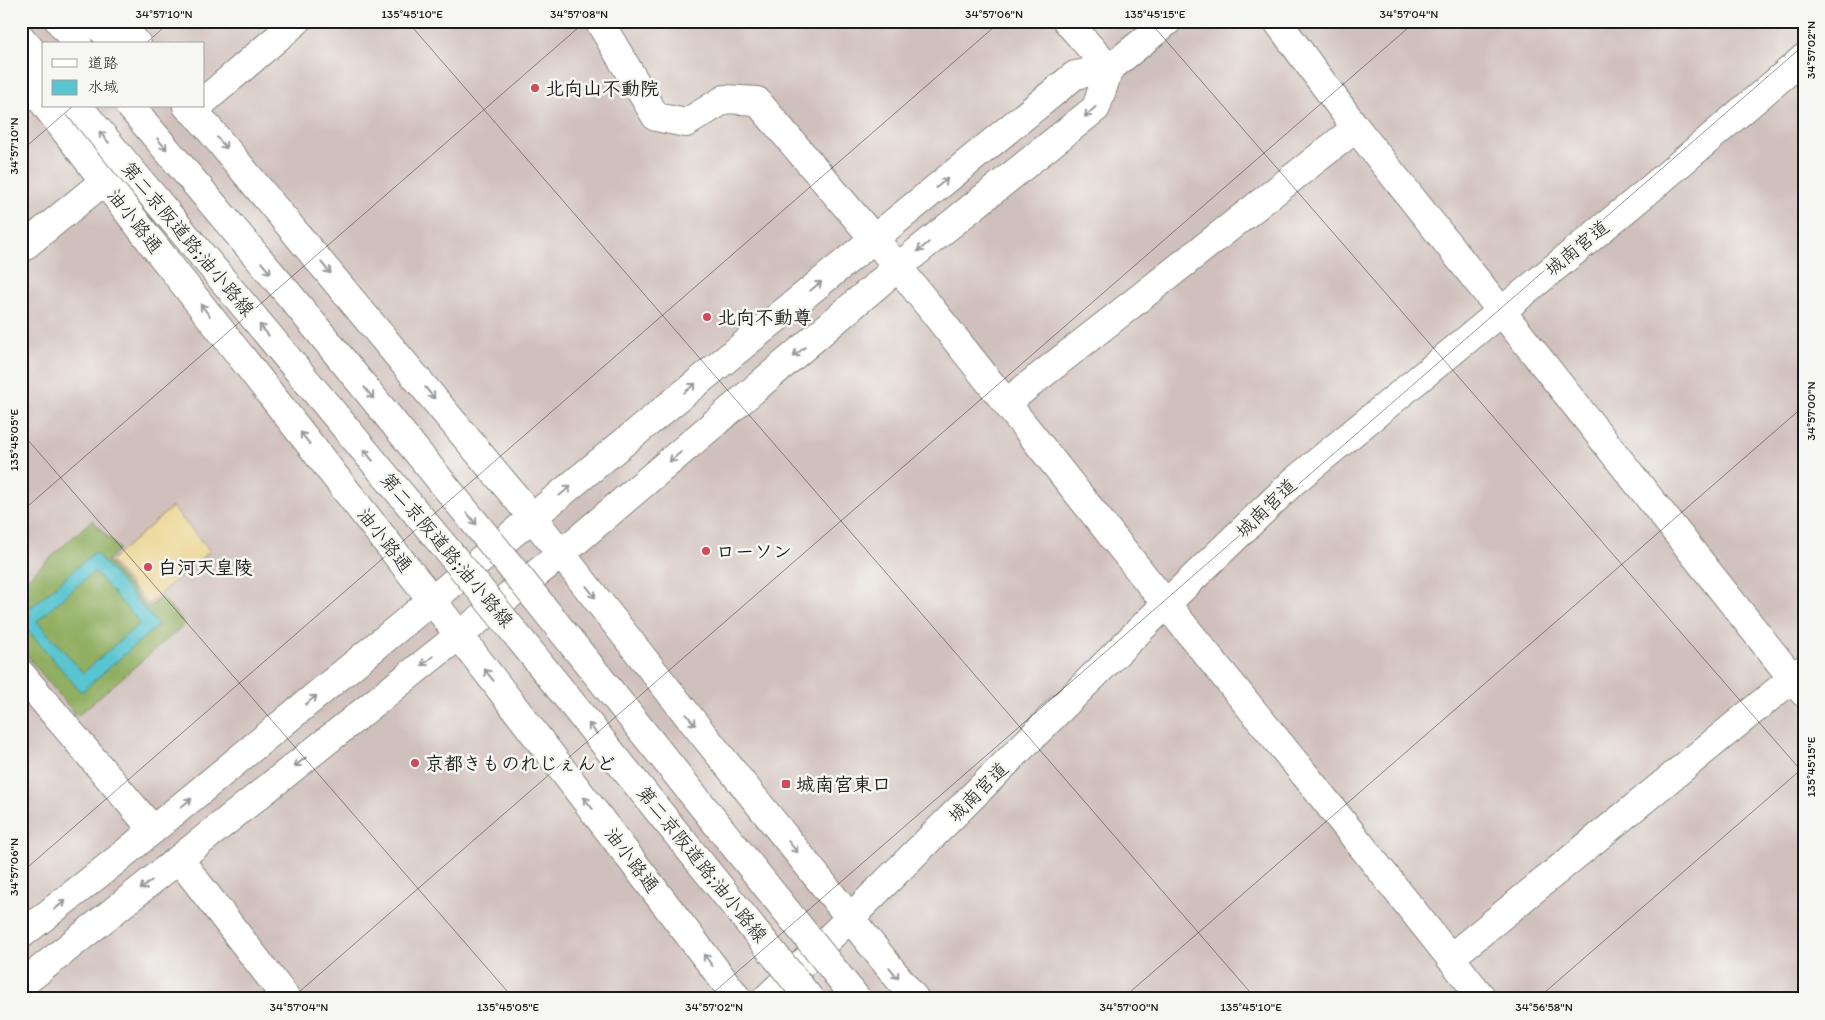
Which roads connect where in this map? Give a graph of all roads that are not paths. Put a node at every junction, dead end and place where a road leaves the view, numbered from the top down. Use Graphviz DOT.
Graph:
graph roads {
  1 [pos="59,21"];
  2 [pos="297,21"];
  3 [pos="599,21"];
  4 [pos="1067,21"];
  5 [pos="1168,21"];
  6 [pos="1277,21"];
  7 [pos="101,31"];
  8 [pos="21,38"];
  9 [pos="131,42"];
  10 [pos="1804,58"];
  11 [pos="42,63"];
  12 [pos="1110,69"];
  13 [pos="34,93"];
  14 [pos="205,100"];
  15 [pos="42,103"];
  16 [pos="42,103"];
  17 [pos="46,108"];
  18 [pos="46,108"];
  19 [pos="80,108"];
  20 [pos="132,108"];
  21 [pos="196,108"];
  22 [pos="1356,128"];
  23 [pos="103,182"];
  24 [pos="874,238"];
  25 [pos="21,249"];
  26 [pos="166,261"];
  27 [pos="898,267"];
  28 [pos="1501,311"];
  29 [pos="1006,403"];
  30 [pos="533,518"];
  31 [pos="561,554"];
  32 [pos="432,600"];
  33 [pos="1166,604"];
  34 [pos="459,636"];
  35 [pos="21,674"];
  36 [pos="1800,681"];
  37 [pos="153,830"];
  38 [pos="178,859"];
  39 [pos="850,918"];
  40 [pos="21,935"];
  41 [pos="1450,958"];
  42 [pos="21,985"];
  43 [pos="287,999"];
  44 [pos="738,999"];
  45 [pos="766,999"];
  46 [pos="810,999"];
  47 [pos="857,999"];
  48 [pos="915,999"];
  49 [pos="1483,999"];
  1 -- 7 [label="main road"];
  2 -- 14 [label="main road"];
  3 -- 24 [label="main road"];
  4 -- 12 [label="main road"];
  5 -- 12 [label="main road"];
  6 -- 22 [label="main road"];
  7 -- 9 [label="main road"];
  8 -- 11 [label="main road"];
  10 -- 28 [label="main road, 城南宮道"];
  24 -- 12 [label="main road, one-way"];
  12 -- 27 [label="main road, one-way"];
  13 -- 15 [label="main road, 油小路通"];
  13 -- 16 [label="main road"];
  17 -- 23 [label="main road, 油小路通"];
  18 -- 26 [label="main road"];
  46 -- 19 [label="main road, 第二京阪道路;油小路線, one-way, bridge"];
  20 -- 47 [label="main road, 第二京阪道路;油小路線, one-way, bridge"];
  21 -- 30 [label="main road, one-way"];
  22 -- 28 [label="main road"];
  22 -- 29 [label="main road"];
  23 -- 25 [label="main road"];
  23 -- 26 [label="main road, 油小路通"];
  24 -- 27 [label="main road"];
  30 -- 24 [label="main road, one-way"];
  32 -- 26 [label="main road, 油小路通, one-way"];
  27 -- 29 [label="main road"];
  27 -- 31 [label="main road, one-way"];
  28 -- 33 [label="main road, 城南宮道"];
  28 -- 36 [label="main road"];
  29 -- 33 [label="main road"];
  30 -- 31 [label="main road"];
  30 -- 32 [label="main road"];
  31 -- 34 [label="main road"];
  31 -- 39 [label="main road, one-way"];
  32 -- 34 [label="main road, 油小路通"];
  37 -- 32 [label="main road, one-way"];
  33 -- 39 [label="main road, 城南宮道"];
  33 -- 41 [label="main road"];
  34 -- 38 [label="main road, one-way"];
  44 -- 34 [label="main road, 油小路通, one-way"];
  35 -- 37 [label="main road"];
  36 -- 41 [label="main road"];
  40 -- 37 [label="main road, one-way"];
  38 -- 42 [label="main road, one-way"];
  38 -- 43 [label="main road"];
  39 -- 45 [label="main road, 城南宮道"];
  39 -- 48 [label="main road, one-way"];
  41 -- 49 [label="main road"];
}
